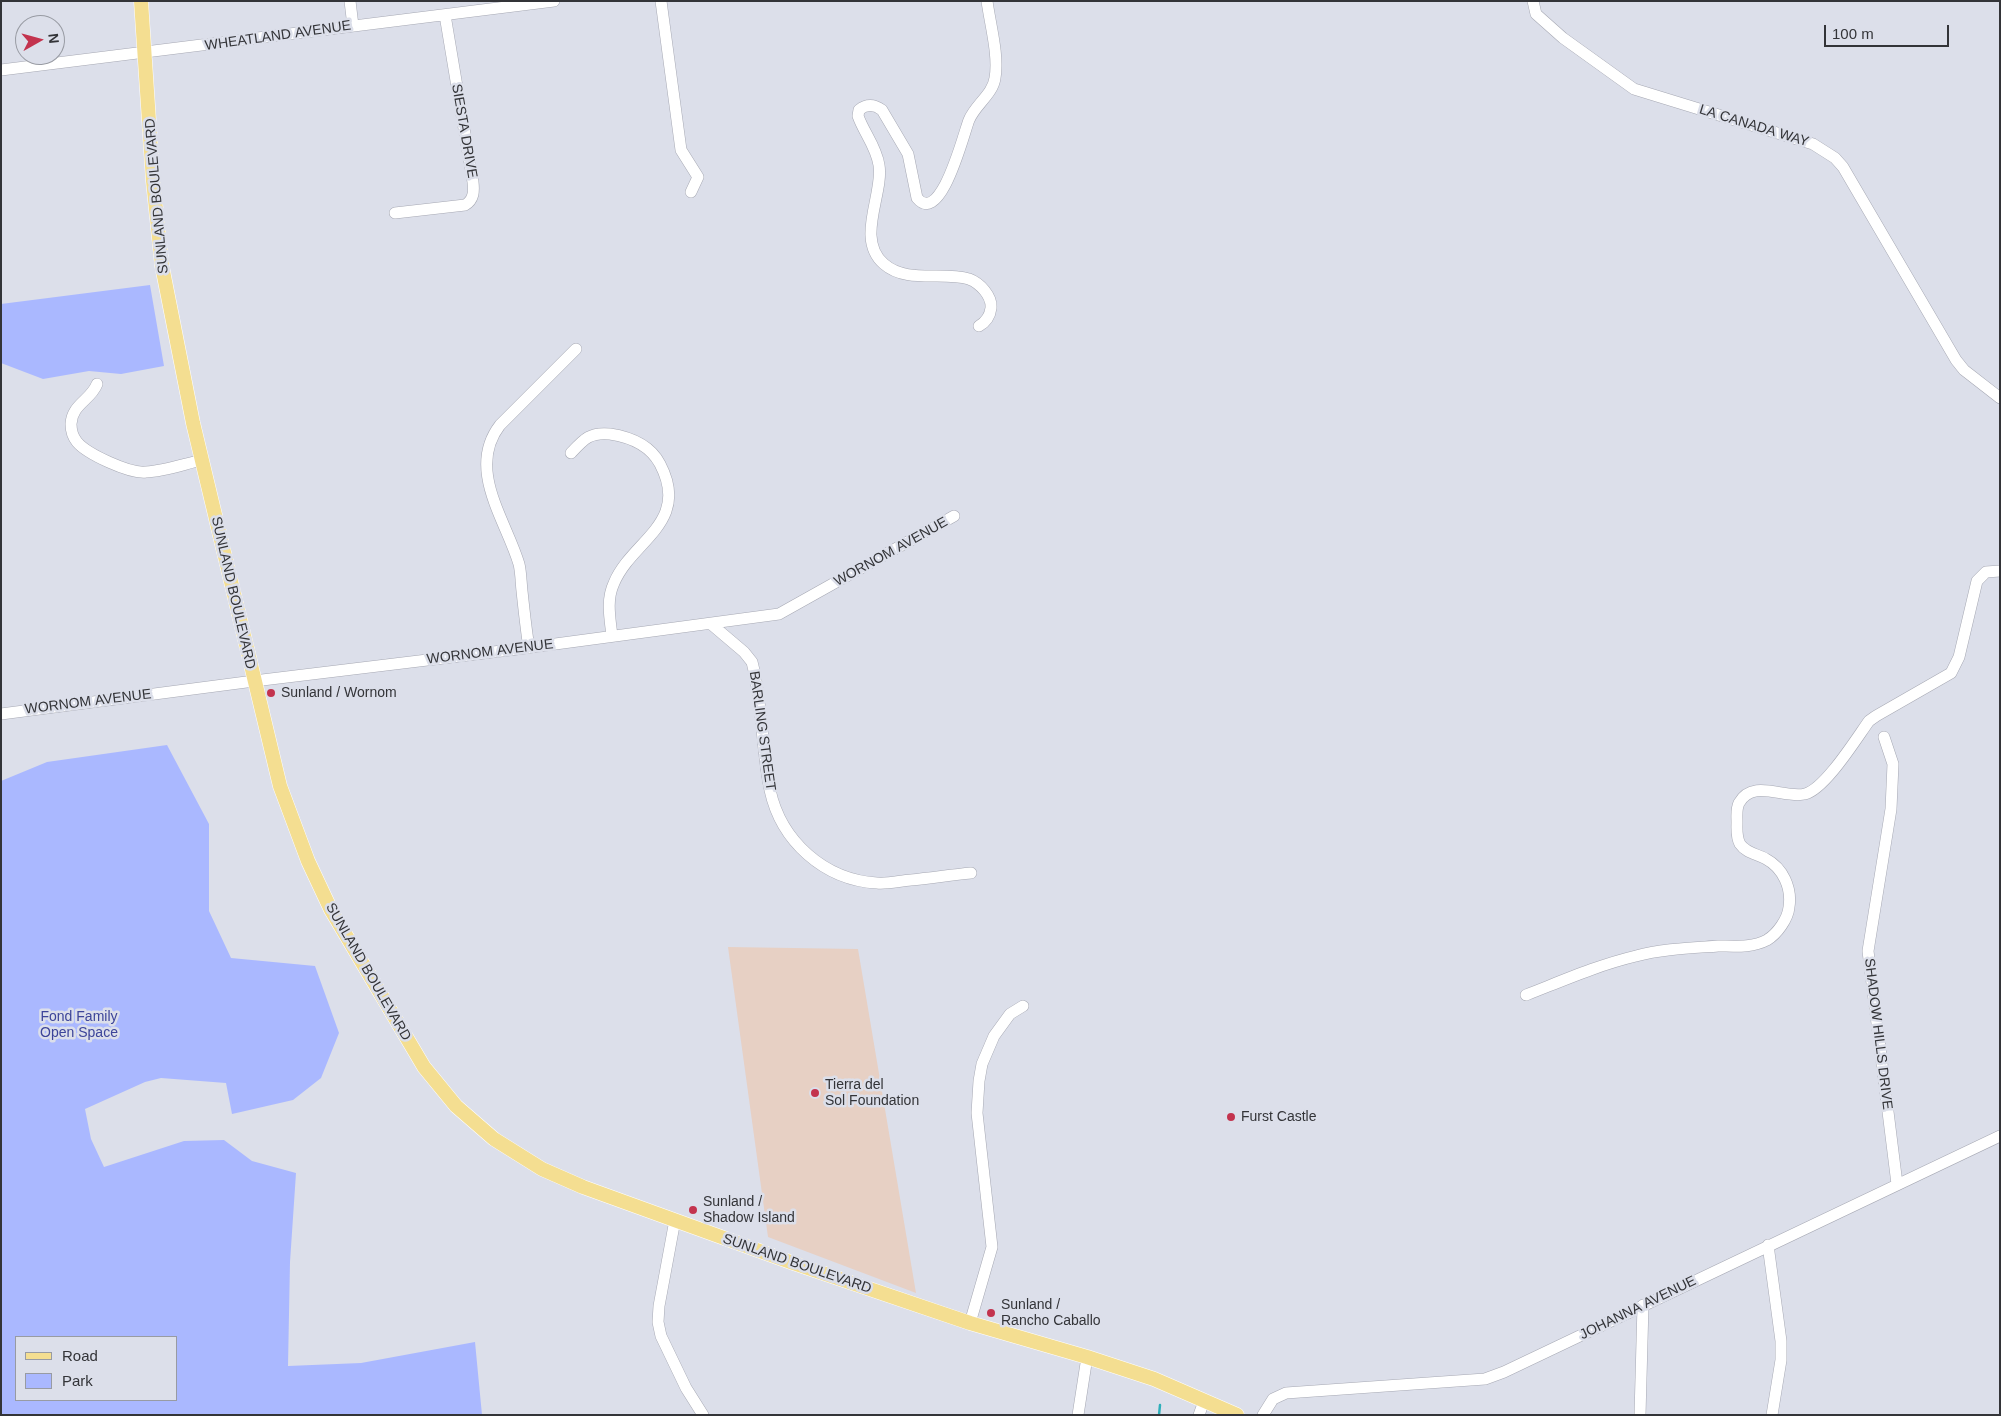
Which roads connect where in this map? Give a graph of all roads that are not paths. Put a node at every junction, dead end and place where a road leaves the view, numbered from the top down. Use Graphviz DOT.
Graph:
graph roads {
  1 [pos="141,1"];
  2 [pos="350,1"];
  3 [pos="554,1"];
  4 [pos="661,1"];
  5 [pos="987,1"];
  6 [pos="1533,1"];
  7 [pos="445,15"];
  8 [pos="353,26"];
  9 [pos="145,53"];
  10 [pos="1,70"];
  11 [pos="691,192"];
  12 [pos="395,213"];
  13 [pos="979,326"];
  14 [pos="576,349"];
  15 [pos="97,384"];
  16 [pos="2000,398"];
  17 [pos="571,453"];
  18 [pos="202,460"];
  19 [pos="954,516"];
  20 [pos="2000,571"];
  21 [pos="711,624"];
  22 [pos="612,636"];
  23 [pos="529,648"];
  24 [pos="254,680"];
  25 [pos="1,714"];
  26 [pos="1884,737"];
  27 [pos="971,873"];
  28 [pos="1526,995"];
  29 [pos="1023,1006"];
  30 [pos="2000,1136"];
  31 [pos="1897,1184"];
  32 [pos="675,1220"];
  33 [pos="1768,1245"];
  34 [pos="1643,1305"];
  35 [pos="970,1323"];
  36 [pos="1087,1357"];
  37 [pos="1204,1400"];
  38 [pos="703,1415"];
  39 [pos="1078,1415"];
  40 [pos="1198,1415"];
  41 [pos="1237,1415"];
  42 [pos="1263,1415"];
  43 [pos="1640,1415"];
  44 [pos="1772,1415"];
  1 -- 9 [label="main road, SUNLAND BOULEVARD"];
  2 -- 8 [label="street"];
  3 -- 7 [label="street, WHEATLAND AVENUE"];
  4 -- 11 [label="street"];
  5 -- 13 [label="street"];
  6 -- 16 [label="street, LA CANADA WAY"];
  7 -- 8 [label="street, WHEATLAND AVENUE"];
  7 -- 12 [label="street, SIESTA DRIVE"];
  8 -- 9 [label="street, WHEATLAND AVENUE"];
  9 -- 10 [label="street, WHEATLAND AVENUE"];
  9 -- 18 [label="main road, SUNLAND BOULEVARD"];
  14 -- 23 [label="street"];
  15 -- 18 [label="street"];
  17 -- 22 [label="street"];
  18 -- 24 [label="main road, SUNLAND BOULEVARD"];
  19 -- 21 [label="street, WORNOM AVENUE"];
  20 -- 28 [label="street"];
  21 -- 22 [label="street, WORNOM AVENUE"];
  21 -- 27 [label="street, BARLING STREET"];
  22 -- 23 [label="street, WORNOM AVENUE"];
  23 -- 24 [label="street, WORNOM AVENUE"];
  24 -- 25 [label="street, WORNOM AVENUE"];
  24 -- 32 [label="main road, SUNLAND BOULEVARD"];
  26 -- 31 [label="street, SHADOW HILLS DRIVE"];
  29 -- 35 [label="street"];
  30 -- 31 [label="street, JOHANNA AVENUE"];
  31 -- 33 [label="street, JOHANNA AVENUE"];
  32 -- 35 [label="main road, SUNLAND BOULEVARD"];
  32 -- 38 [label="street"];
  33 -- 34 [label="street, JOHANNA AVENUE"];
  33 -- 44 [label="street"];
  34 -- 42 [label="street, JOHANNA AVENUE"];
  34 -- 43 [label="street"];
  35 -- 36 [label="main road, SUNLAND BOULEVARD"];
  36 -- 37 [label="main road, SUNLAND BOULEVARD"];
  36 -- 39 [label="street"];
  37 -- 40 [label="street"];
  37 -- 41 [label="main road, SUNLAND BOULEVARD"];
}
